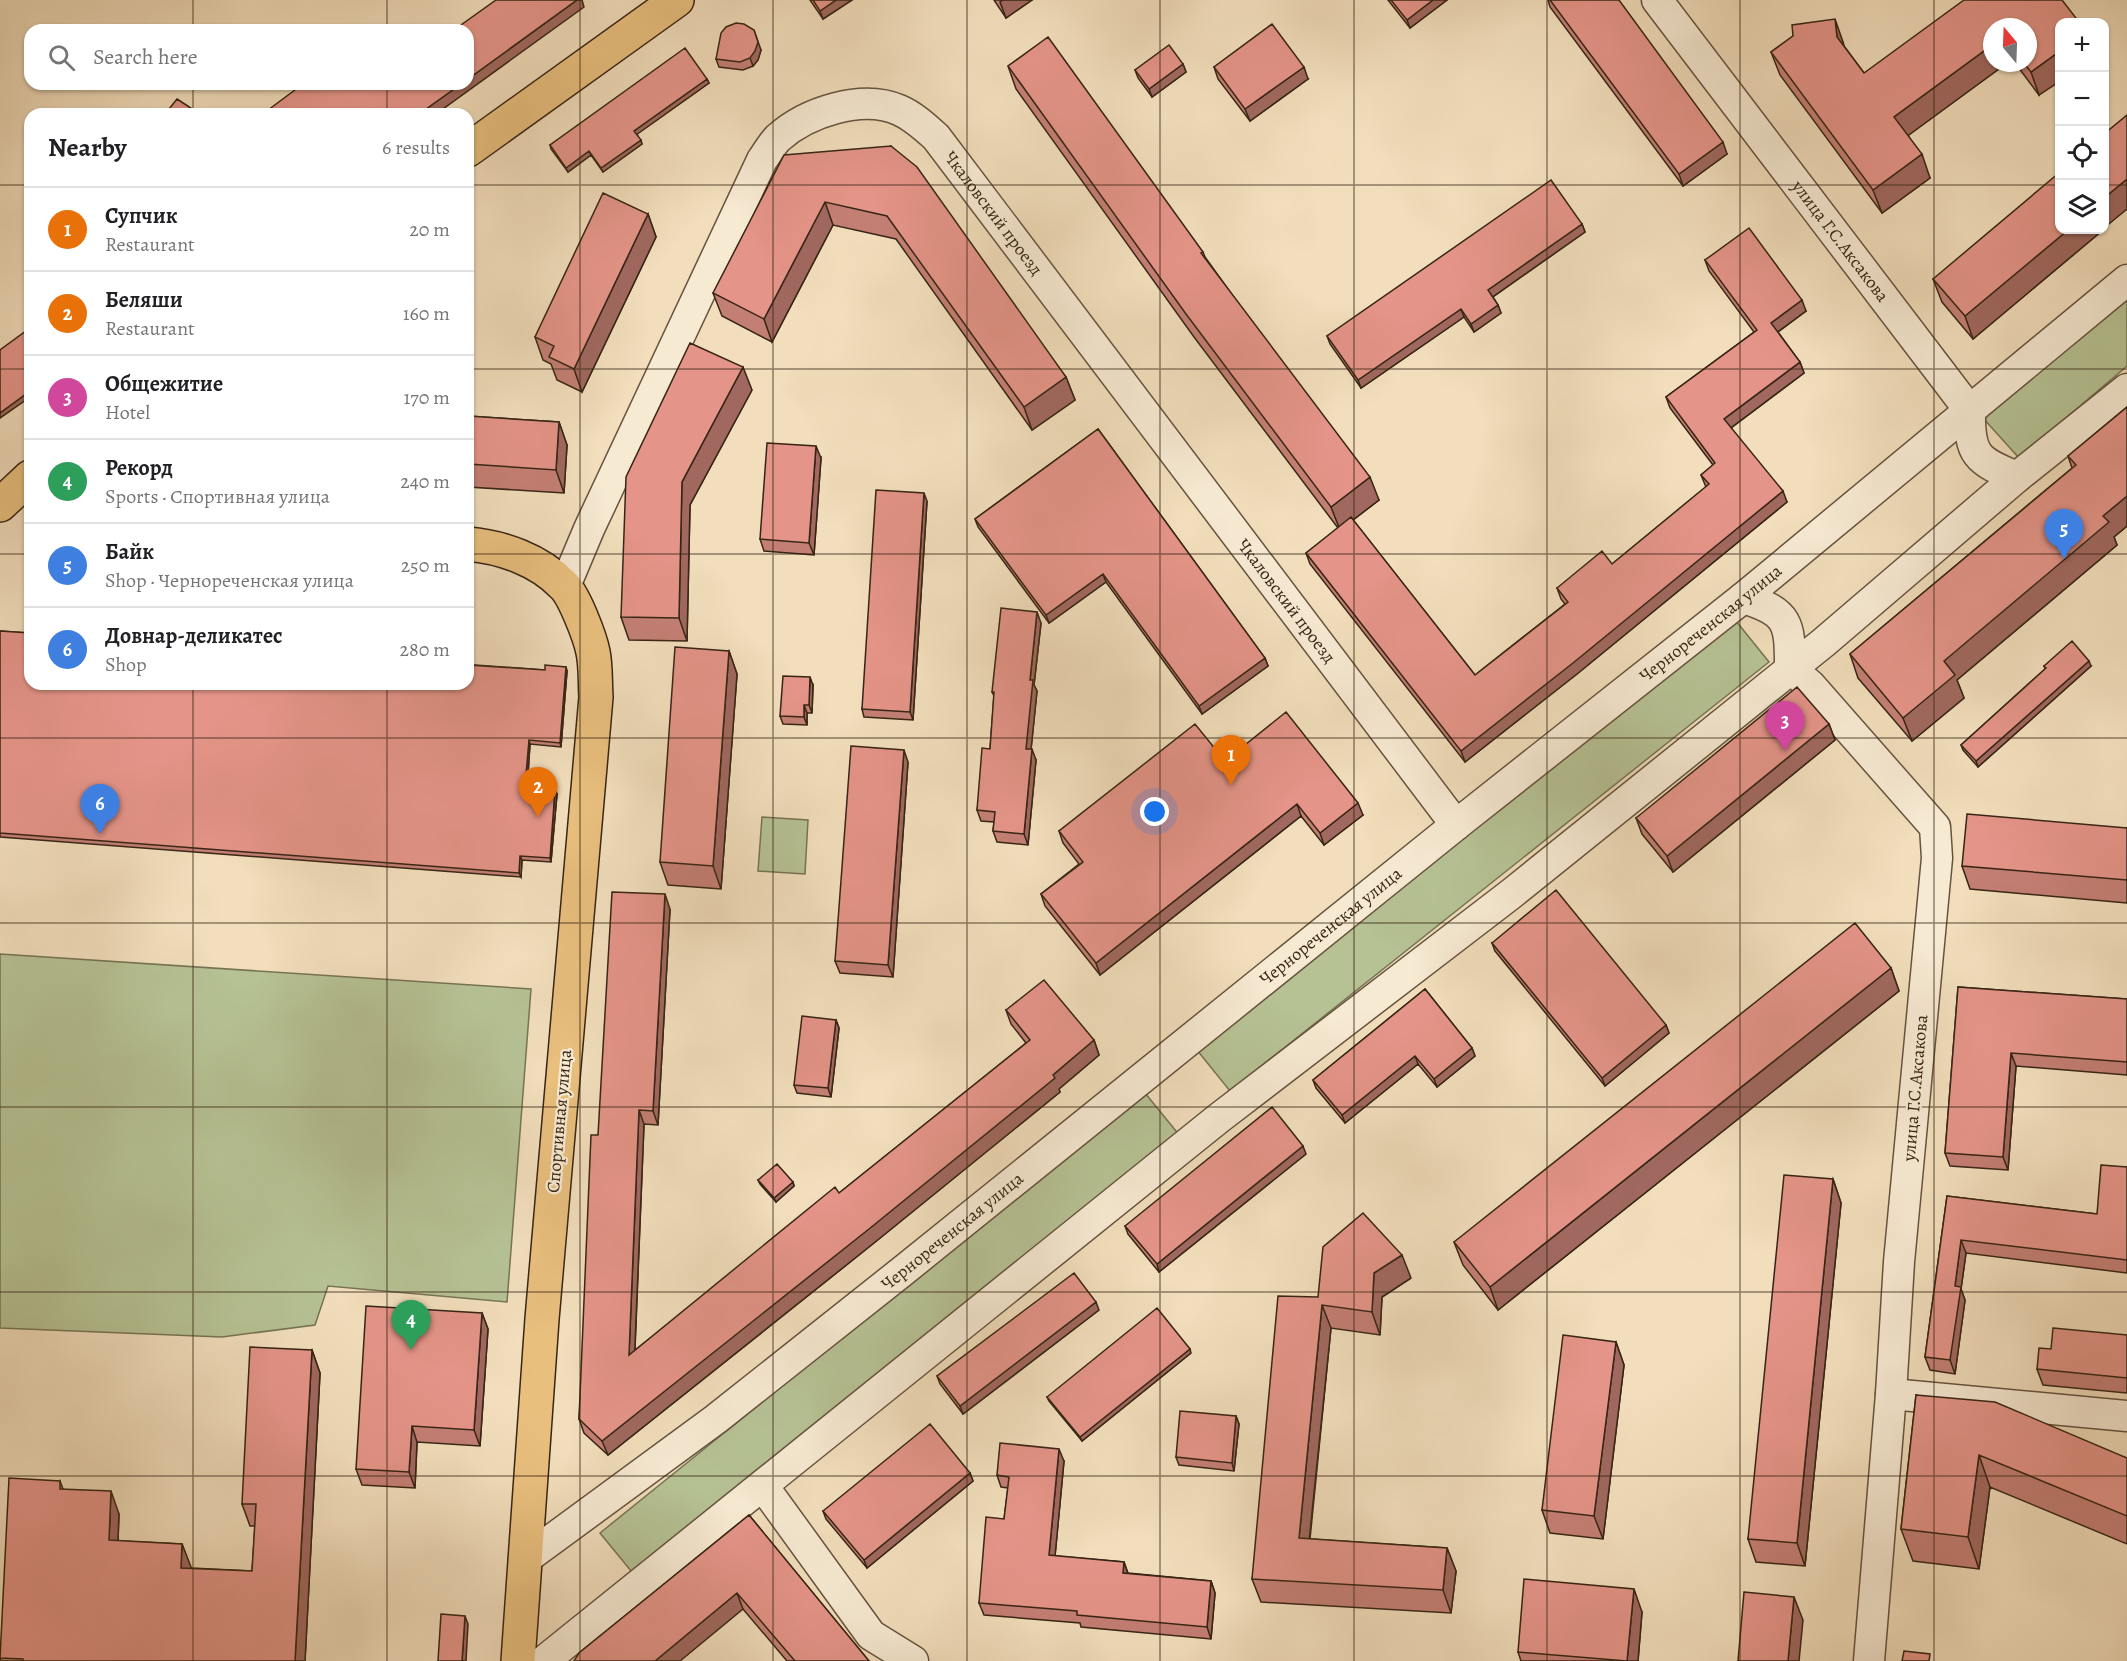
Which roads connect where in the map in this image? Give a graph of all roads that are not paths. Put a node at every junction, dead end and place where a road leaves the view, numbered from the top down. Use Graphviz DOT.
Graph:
graph roads {
  1 [pos="677,0"];
  2 [pos="1657,0"];
  3 [pos="474,146"];
  4 [pos="2127,280"];
  5 [pos="2127,389"];
  6 [pos="1970,411"];
  7 [pos="2017,477"];
  8 [pos="24,484"];
  9 [pos="8,503"];
  10 [pos="474,545"];
  11 [pos="565,586"];
  12 [pos="1743,598"];
  13 [pos="1790,669"];
  14 [pos="1456,825"];
  15 [pos="1891,1394"];
  16 [pos="2127,1416"];
  17 [pos="763,1486"];
  18 [pos="524,1560"];
  19 [pos="518,1661"];
  20 [pos="544,1661"];
  21 [pos="913,1661"];
  22 [pos="1869,1661"];
  1 -- 3 [label="main road"];
  2 -- 6 [label="street, улица Г.С.Аксакова"];
  4 -- 6 [label="street, Чернореченская улица"];
  5 -- 7 [label="street"];
  6 -- 7 [label="street"];
  6 -- 12 [label="street, Чернореченская улица"];
  7 -- 13 [label="street"];
  8 -- 9 [label="main road"];
  10 -- 11 [label="main road"];
  11 -- 14 [label="street, Чкаловский проезд"];
  11 -- 18 [label="main road, Спортивная улица"];
  12 -- 13 [label="street"];
  12 -- 14 [label="street, Чернореченская улица"];
  13 -- 15 [label="street, улица Г.С.Аксакова"];
  13 -- 17 [label="street"];
  14 -- 18 [label="street, Чернореченская улица"];
  15 -- 16 [label="street"];
  15 -- 22 [label="street, улица Г.С.Аксакова"];
  17 -- 20 [label="street"];
  17 -- 21 [label="street"];
  18 -- 19 [label="main road, Спортивная улица"];
}
